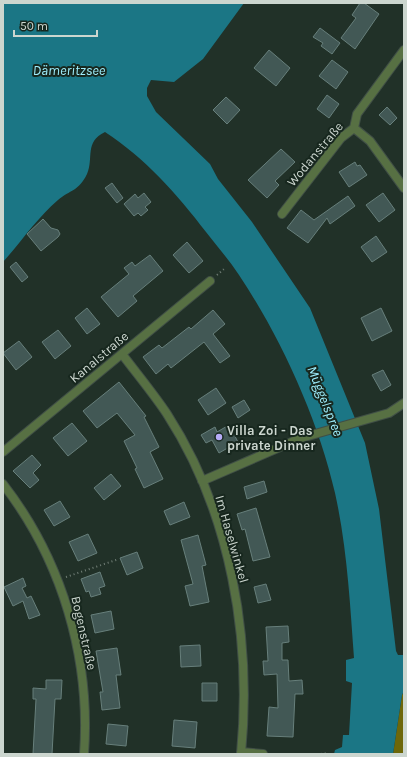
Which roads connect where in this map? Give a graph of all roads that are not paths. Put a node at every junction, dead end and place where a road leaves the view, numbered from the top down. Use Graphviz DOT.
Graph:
graph roads {
  1 [pos="404,50"];
  2 [pos="354,128"];
  3 [pos="404,188"];
  4 [pos="282,214"];
  5 [pos="210,281"];
  6 [pos="122,354"];
  7 [pos="404,403"];
  8 [pos="3,452"];
  9 [pos="202,481"];
  10 [pos="3,484"];
  11 [pos="241,753"];
  12 [pos="84,754"];
  13 [pos="263,754"];
  1 -- 2 [label="street, Wodanstraße"];
  2 -- 3 [label="street"];
  2 -- 4 [label="street, Wodanstraße"];
  5 -- 6 [label="street, Kanalstraße"];
  6 -- 8 [label="street, Kanalstraße"];
  6 -- 9 [label="street, Im Haselwinkel"];
  7 -- 9 [label="street"];
  9 -- 11 [label="street, Im Haselwinkel"];
  10 -- 12 [label="street, Bogenstraße"];
  11 -- 13 [label="street"];
}
